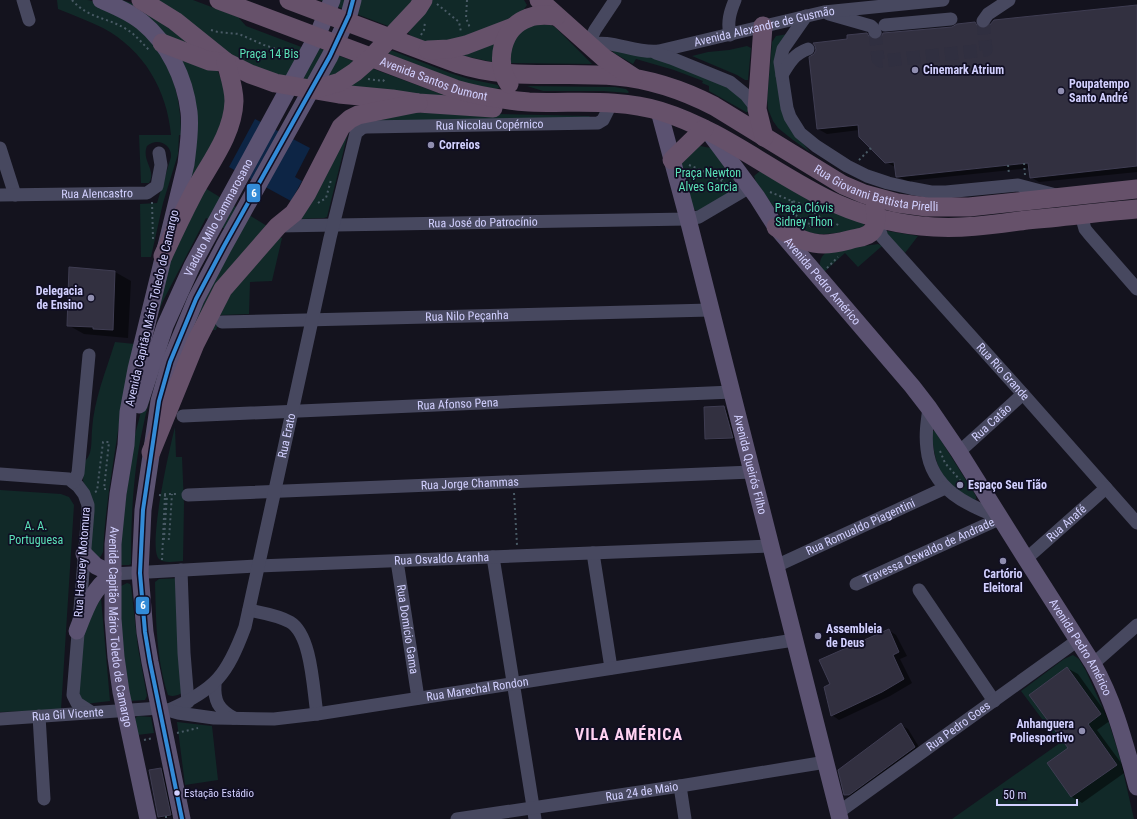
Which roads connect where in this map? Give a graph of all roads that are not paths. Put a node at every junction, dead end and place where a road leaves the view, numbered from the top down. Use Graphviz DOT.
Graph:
graph roads {
  1 [pos="23,0"];
  2 [pos="101,0"];
  3 [pos="141,0"];
  4 [pos="219,0"];
  5 [pos="289,0"];
  6 [pos="332,0"];
  7 [pos="353,0"];
  8 [pos="539,0"];
  9 [pos="615,0"];
  10 [pos="735,0"];
  11 [pos="943,0"];
  12 [pos="1009,0"];
  13 [pos="430,2"];
  14 [pos="928,2"];
  15 [pos="824,12"];
  16 [pos="556,16"];
  17 [pos="806,16"];
  18 [pos="951,19"];
  19 [pos="30,20"];
  20 [pos="983,21"];
  21 [pos="917,22"];
  22 [pos="513,26"];
  23 [pos="763,26"];
  24 [pos="730,35"];
  25 [pos="389,38"];
  26 [pos="588,45"];
  27 [pos="156,47"];
  28 [pos="808,49"];
  29 [pos="419,50"];
  30 [pos="652,52"];
  31 [pos="371,58"];
  32 [pos="226,62"];
  33 [pos="503,74"];
  34 [pos="782,75"];
  35 [pos="638,80"];
  36 [pos="313,89"];
  37 [pos="418,102"];
  38 [pos="529,102"];
  39 [pos="611,104"];
  40 [pos="757,109"];
  41 [pos="659,111"];
  42 [pos="705,129"];
  43 [pos="359,130"];
  44 [pos="764,137"];
  45 [pos="0,148"];
  46 [pos="159,153"];
  47 [pos="672,161"];
  48 [pos="1137,189"];
  49 [pos="748,192"];
  50 [pos="15,195"];
  51 [pos="0,196"];
  52 [pos="1064,197"];
  53 [pos="875,198"];
  54 [pos="1137,209"];
  55 [pos="1081,215"];
  56 [pos="876,217"];
  57 [pos="688,219"];
  58 [pos="278,226"];
  59 [pos="333,226"];
  60 [pos="776,227"];
  61 [pos="832,250"];
  62 [pos="163,256"];
  63 [pos="818,276"];
  64 [pos="1137,289"];
  65 [pos="711,310"];
  66 [pos="312,320"];
  67 [pos="222,322"];
  68 [pos="89,355"];
  69 [pos="732,392"];
  70 [pos="1023,394"];
  71 [pos="929,408"];
  72 [pos="292,411"];
  73 [pos="184,416"];
  74 [pos="126,446"];
  75 [pos="151,452"];
  76 [pos="959,452"];
  77 [pos="752,472"];
  78 [pos="0,474"];
  79 [pos="74,482"];
  80 [pos="945,488"];
  81 [pos="1106,488"];
  82 [pos="275,490"];
  83 [pos="188,494"];
  84 [pos="1135,516"];
  85 [pos="1001,518"];
  86 [pos="771,546"];
  87 [pos="593,553"];
  88 [pos="84,554"];
  89 [pos="492,557"];
  90 [pos="1026,559"];
  91 [pos="397,561"];
  92 [pos="258,566"];
  93 [pos="776,566"];
  94 [pos="181,570"];
  95 [pos="140,573"];
  96 [pos="113,574"];
  97 [pos="856,584"];
  98 [pos="919,590"];
  99 [pos="249,610"];
  100 [pos="1137,625"];
  101 [pos="77,631"];
  102 [pos="794,640"];
  103 [pos="1078,640"];
  104 [pos="1094,664"];
  105 [pos="611,668"];
  106 [pos="215,684"];
  107 [pos="513,684"];
  108 [pos="418,698"];
  109 [pos="994,701"];
  110 [pos="188,702"];
  111 [pos="125,710"];
  112 [pos="164,710"];
  113 [pos="91,712"];
  114 [pos="317,714"];
  115 [pos="39,716"];
  116 [pos="234,718"];
  117 [pos="0,719"];
  118 [pos="826,762"];
  119 [pos="680,786"];
  120 [pos="1137,787"];
  121 [pos="44,799"];
  122 [pos="534,814"];
  123 [pos="840,816"];
  124 [pos="174,817"];
  125 [pos="148,819"];
  126 [pos="457,819"];
  127 [pos="685,819"];
  1 -- 19 [label="street"];
  2 -- 27 [label="main road, Avenida Capitão Mário Toledo de Camargo"];
  3 -- 32 [label="highway"];
  4 -- 31 [label="highway, Avenida Santos Dumont"];
  5 -- 25 [label="highway, Avenida Santos Dumont"];
  6 -- 74 [label="main road, Viaduto Milo Cammarosano"];
  7 -- 75 [label="main road, Viaduto Milo Cammarosano"];
  8 -- 16 [label="highway"];
  9 -- 26 [label="street"];
  10 -- 24 [label="street"];
  11 -- 14 [label="street, Avenida Alexandre de Gusmão"];
  12 -- 20 [label="street"];
  13 -- 25 [label="highway"];
  14 -- 15 [label="street, Avenida Alexandre de Gusmão"];
  14 -- 21 [label="street"];
  15 -- 17 [label="street, Avenida Alexandre de Gusmão"];
  15 -- 21 [label="street"];
  16 -- 22 [label="highway"];
  16 -- 26 [label="highway"];
  17 -- 23 [label="street, Avenida Alexandre de Gusmão"];
  17 -- 34 [label="street"];
  18 -- 21 [label="street"];
  22 -- 29 [label="highway"];
  22 -- 33 [label="highway"];
  23 -- 24 [label="street, Avenida Alexandre de Gusmão"];
  23 -- 40 [label="highway"];
  24 -- 30 [label="street, Avenida Alexandre de Gusmão"];
  25 -- 29 [label="highway, Avenida Santos Dumont"];
  25 -- 31 [label="highway"];
  26 -- 30 [label="street, Avenida Alexandre de Gusmão"];
  26 -- 35 [label="highway"];
  27 -- 32 [label="highway"];
  27 -- 62 [label="main road, Avenida Capitão Mário Toledo de Camargo"];
  28 -- 34 [label="street"];
  29 -- 33 [label="highway, Avenida Santos Dumont"];
  30 -- 40 [label="street"];
  31 -- 36 [label="highway"];
  31 -- 38 [label="highway, Avenida Santos Dumont"];
  32 -- 36 [label="highway"];
  32 -- 62 [label="highway"];
  33 -- 35 [label="highway, Avenida Santos Dumont"];
  33 -- 38 [label="highway"];
  34 -- 52 [label="street"];
  35 -- 41 [label="highway"];
  35 -- 44 [label="highway, Rua Giovanni Battista Pirelli"];
  36 -- 37 [label="highway"];
  37 -- 38 [label="highway"];
  37 -- 58 [label="highway"];
  38 -- 39 [label="highway, Avenida Santos Dumont"];
  39 -- 41 [label="highway, Avenida Santos Dumont"];
  39 -- 43 [label="street, Rua Nicolau Copérnico"];
  40 -- 44 [label="highway"];
  41 -- 42 [label="highway, Rua Giovanni Battista Pirelli"];
  41 -- 47 [label="main road, Avenida Queirós Filho"];
  42 -- 47 [label="highway"];
  42 -- 49 [label="main road, Avenida Pedro Américo"];
  42 -- 56 [label="highway, Rua Giovanni Battista Pirelli"];
  43 -- 59 [label="street, Rua Erato"];
  44 -- 53 [label="highway, Rua Giovanni Battista Pirelli"];
  45 -- 50 [label="street"];
  46 -- 50 [label="street, Rua Alencastro"];
  47 -- 57 [label="main road, Avenida Queirós Filho"];
  48 -- 52 [label="highway, Rua Giovanni Battista Pirelli"];
  49 -- 57 [label="street"];
  49 -- 60 [label="main road, Avenida Pedro Américo"];
  50 -- 51 [label="street, Rua Alencastro"];
  52 -- 53 [label="highway, Rua Giovanni Battista Pirelli"];
  53 -- 56 [label="highway"];
  54 -- 55 [label="highway, Rua Giovanni Battista Pirelli"];
  55 -- 56 [label="highway, Rua Giovanni Battista Pirelli"];
  55 -- 64 [label="street"];
  56 -- 61 [label="highway"];
  56 -- 70 [label="street, Rua Rio Grande"];
  57 -- 59 [label="street, Rua José do Patrocínio"];
  57 -- 65 [label="main road, Avenida Queirós Filho"];
  58 -- 59 [label="street, Rua José do Patrocínio"];
  58 -- 75 [label="highway"];
  59 -- 66 [label="street, Rua Erato"];
  60 -- 61 [label="highway"];
  60 -- 63 [label="main road, Avenida Pedro Américo"];
  61 -- 63 [label="main road"];
  62 -- 74 [label="main road, Avenida Capitão Mário Toledo de Camargo"];
  63 -- 71 [label="main road, Avenida Pedro Américo"];
  65 -- 66 [label="street, Rua Nilo Peçanha"];
  65 -- 69 [label="main road, Avenida Queirós Filho"];
  66 -- 67 [label="street, Rua Nilo Peçanha"];
  66 -- 72 [label="street, Rua Erato"];
  68 -- 79 [label="street"];
  69 -- 72 [label="street, Rua Afonso Pena"];
  69 -- 77 [label="main road, Avenida Queirós Filho"];
  70 -- 76 [label="street, Rua Catão"];
  70 -- 81 [label="street, Rua Rio Grande"];
  71 -- 76 [label="main road, Avenida Pedro Américo"];
  71 -- 80 [label="street"];
  72 -- 73 [label="street, Rua Afonso Pena"];
  72 -- 82 [label="street, Rua Erato"];
  74 -- 96 [label="main road, Avenida Capitão Mário Toledo de Camargo"];
  75 -- 95 [label="main road, Avenida Capitão Mário Toledo de Camargo"];
  76 -- 85 [label="main road, Avenida Pedro Américo"];
  77 -- 82 [label="street, Rua Jorge Chammas"];
  77 -- 86 [label="main road, Avenida Queirós Filho"];
  78 -- 79 [label="street"];
  79 -- 88 [label="street, Rua Hatsuey Motomura"];
  80 -- 85 [label="street"];
  80 -- 93 [label="street, Rua Romualdo Piagentini"];
  81 -- 84 [label="street, Rua Rio Grande"];
  81 -- 90 [label="street, Rua Anafé"];
  82 -- 83 [label="street, Rua Jorge Chammas"];
  82 -- 92 [label="street, Rua Erato"];
  85 -- 90 [label="main road, Avenida Pedro Américo"];
  85 -- 97 [label="street, Travessa Oswaldo de Andrade"];
  86 -- 87 [label="street, Rua Osvaldo Aranha"];
  86 -- 93 [label="main road, Avenida Queirós Filho"];
  87 -- 89 [label="street, Rua Osvaldo Aranha"];
  87 -- 105 [label="street"];
  88 -- 96 [label="main road"];
  88 -- 101 [label="street, Rua Hatsuey Motomura"];
  89 -- 91 [label="street, Rua Osvaldo Aranha"];
  89 -- 107 [label="street"];
  90 -- 103 [label="main road, Avenida Pedro Américo"];
  91 -- 92 [label="street, Rua Osvaldo Aranha"];
  91 -- 108 [label="street, Rua Domício Gama"];
  92 -- 94 [label="street, Rua Osvaldo Aranha"];
  92 -- 99 [label="street, Rua Erato"];
  93 -- 102 [label="main road, Avenida Queirós Filho"];
  94 -- 95 [label="street, Rua Osvaldo Aranha"];
  94 -- 110 [label="street"];
  95 -- 96 [label="street, Rua Osvaldo Aranha"];
  95 -- 112 [label="main road, Avenida Capitão Mário Toledo de Camargo"];
  96 -- 101 [label="main road"];
  96 -- 111 [label="main road, Avenida Capitão Mário Toledo de Camargo"];
  98 -- 109 [label="street"];
  99 -- 106 [label="street, Rua Erato"];
  99 -- 114 [label="street"];
  100 -- 104 [label="street"];
  101 -- 113 [label="street, Rua Hatsuey Motomura"];
  102 -- 105 [label="street, Rua Marechal Rondon"];
  102 -- 118 [label="main road, Avenida Queirós Filho"];
  103 -- 104 [label="main road, Avenida Pedro Américo"];
  103 -- 109 [label="street, Rua Pedro Goes"];
  104 -- 120 [label="main road, Avenida Pedro Américo"];
  105 -- 107 [label="street, Rua Marechal Rondon"];
  106 -- 110 [label="street, Rua Erato"];
  106 -- 116 [label="street"];
  107 -- 108 [label="street, Rua Marechal Rondon"];
  107 -- 122 [label="street"];
  108 -- 114 [label="street, Rua Marechal Rondon"];
  109 -- 123 [label="street, Rua Pedro Goes"];
  110 -- 112 [label="street, Rua Erato"];
  111 -- 112 [label="street, Rua Gil Vicente"];
  111 -- 113 [label="street, Rua Gil Vicente"];
  111 -- 125 [label="main road, Avenida Capitão Mário Toledo de Camargo"];
  112 -- 116 [label="street, Rua Marechal Rondon"];
  112 -- 124 [label="main road, Avenida Capitão Mário Toledo de Camargo"];
  113 -- 115 [label="street, Rua Gil Vicente"];
  114 -- 116 [label="street, Rua Marechal Rondon"];
  115 -- 117 [label="street, Rua Gil Vicente"];
  115 -- 121 [label="street"];
  118 -- 119 [label="street, Rua 24 de Maio"];
  118 -- 123 [label="main road, Avenida Queirós Filho"];
  119 -- 122 [label="street, Rua 24 de Maio"];
  119 -- 127 [label="street"];
  122 -- 126 [label="street, Rua 24 de Maio"];
}
